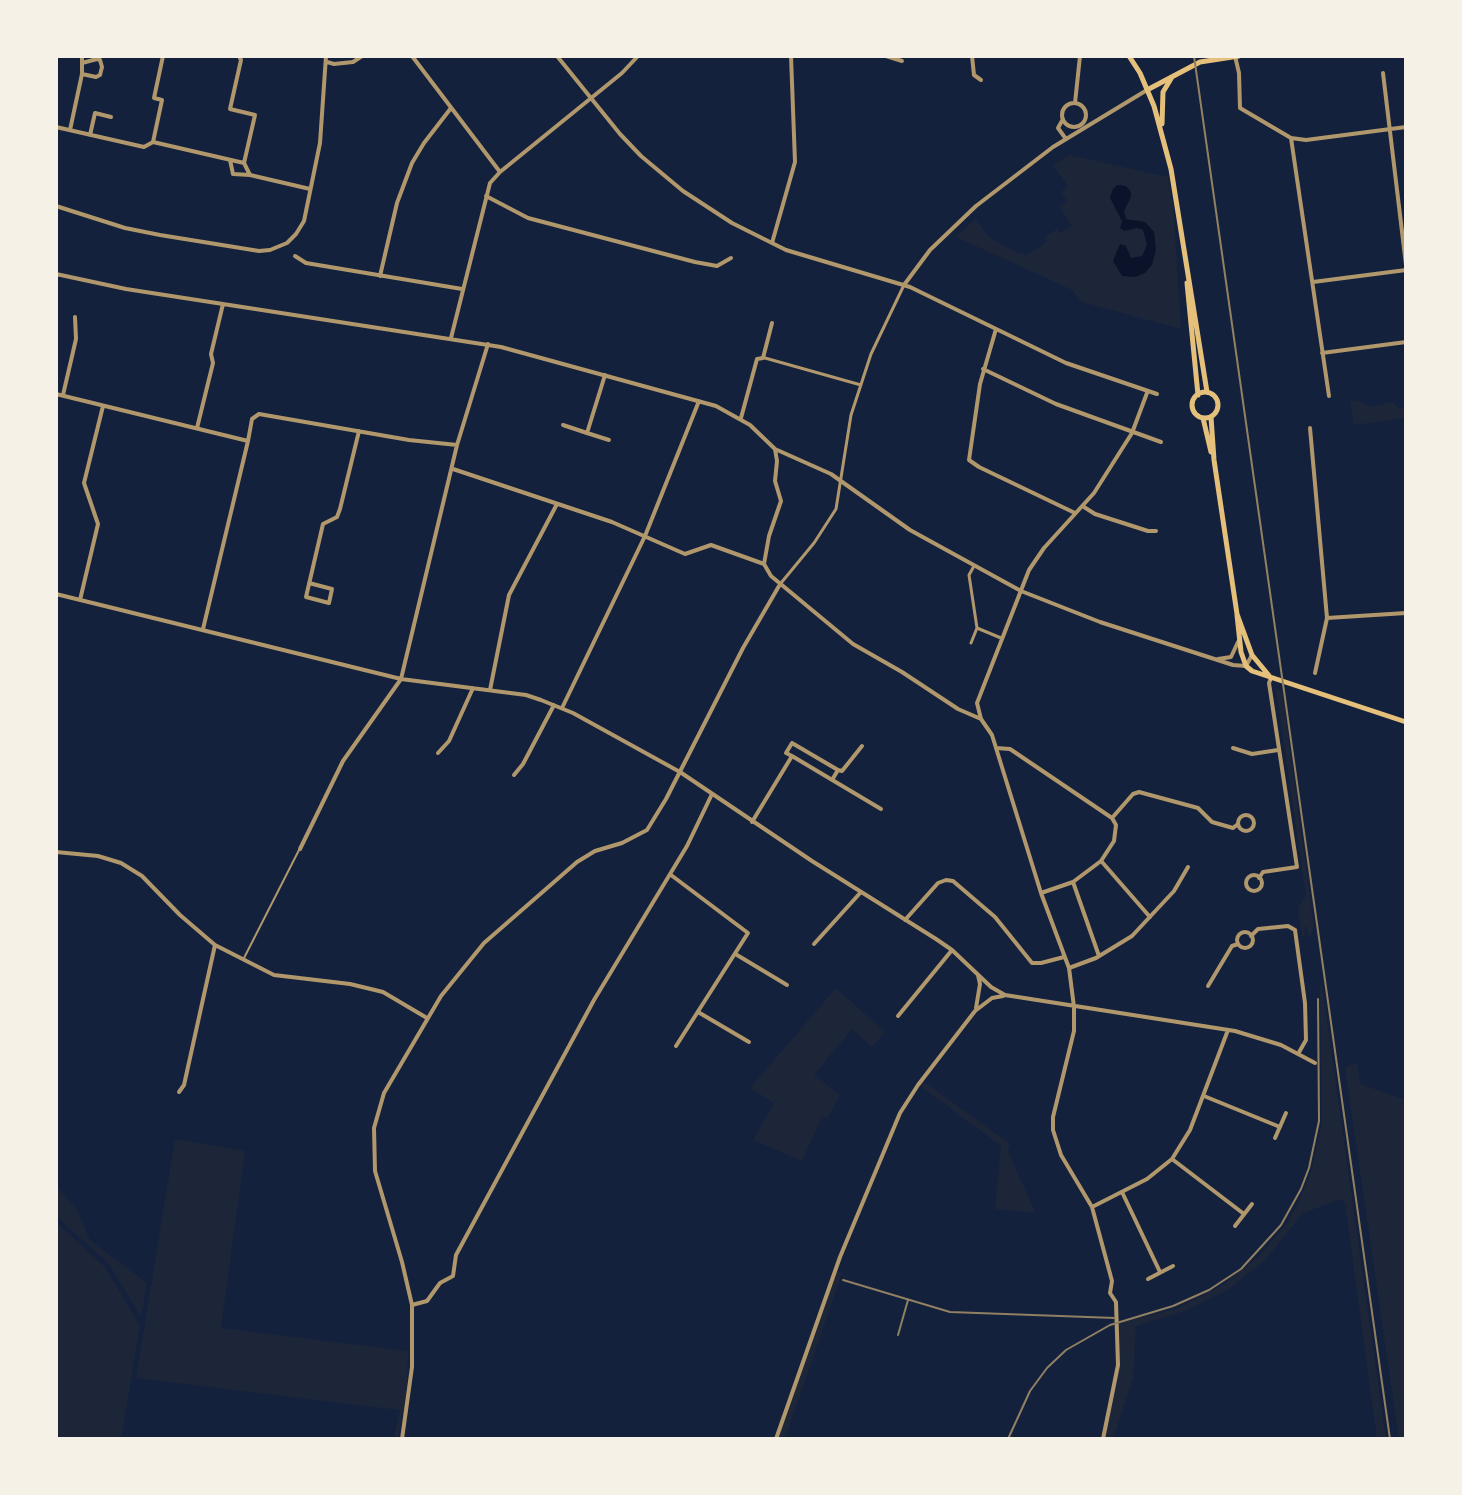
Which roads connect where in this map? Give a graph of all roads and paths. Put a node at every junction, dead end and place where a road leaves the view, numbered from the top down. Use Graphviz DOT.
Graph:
graph roads {
  1 [pos="82,56"];
  2 [pos="163,56"];
  3 [pos="239,56"];
  4 [pos="362,56"];
  5 [pos="412,56"];
  6 [pos="557,56"];
  7 [pos="638,56"];
  8 [pos="791,56"];
  9 [pos="886,56"];
  10 [pos="972,56"];
  11 [pos="1080,56"];
  12 [pos="1129,56"];
  13 [pos="1236,56"];
  14 [pos="326,59"];
  15 [pos="902,61"];
  16 [pos="82,63"];
  17 [pos="1383,73"];
  18 [pos="82,74"];
  19 [pos="1174,75"];
  20 [pos="981,80"];
  21 [pos="1147,90"];
  22 [pos="591,99"];
  23 [pos="1075,103"];
  24 [pos="451,108"];
  25 [pos="111,117"];
  26 [pos="1063,119"];
  27 [pos="56,127"];
  28 [pos="1406,127"];
  29 [pos="1390,129"];
  30 [pos="70,130"];
  31 [pos="90,135"];
  32 [pos="1164,137"];
  33 [pos="1291,138"];
  34 [pos="1066,139"];
  35 [pos="153,142"];
  36 [pos="230,160"];
  37 [pos="244,163"];
  38 [pos="500,172"];
  39 [pos="250,175"];
  40 [pos="310,189"];
  41 [pos="486,196"];
  42 [pos="1406,199"];
  43 [pos="1398,200"];
  44 [pos="56,206"];
  45 [pos="772,243"];
  46 [pos="295,256"];
  47 [pos="731,258"];
  48 [pos="1406,268"];
  49 [pos="1187,270"];
  50 [pos="56,274"];
  51 [pos="380,276"];
  52 [pos="1312,282"];
  53 [pos="904,285"];
  54 [pos="462,289"];
  55 [pos="223,304"];
  56 [pos="75,317"];
  57 [pos="772,323"];
  58 [pos="996,329"];
  59 [pos="451,338"];
  60 [pos="1406,342"];
  61 [pos="488,344"];
  62 [pos="1322,353"];
  63 [pos="763,358"];
  64 [pos="983,369"];
  65 [pos="605,375"];
  66 [pos="861,385"];
  67 [pos="1207,392"];
  68 [pos="1147,393"];
  69 [pos="56,394"];
  70 [pos="1157,394"];
  71 [pos="63,395"];
  72 [pos="1198,395"];
  73 [pos="1329,396"];
  74 [pos="699,401"];
  75 [pos="103,406"];
  76 [pos="1211,417"];
  77 [pos="741,418"];
  78 [pos="1203,418"];
  79 [pos="563,425"];
  80 [pos="197,428"];
  81 [pos="1310,428"];
  82 [pos="359,431"];
  83 [pos="587,433"];
  84 [pos="1132,433"];
  85 [pos="609,440"];
  86 [pos="248,441"];
  87 [pos="1161,442"];
  88 [pos="457,445"];
  89 [pos="775,449"];
  90 [pos="1214,460"];
  91 [pos="453,469"];
  92 [pos="840,479"];
  93 [pos="557,504"];
  94 [pos="1084,507"];
  95 [pos="1076,514"];
  96 [pos="1156,531"];
  97 [pos="645,536"];
  98 [pos="764,564"];
  99 [pos="974,566"];
  100 [pos="309,583"];
  101 [pos="779,586"];
  102 [pos="1021,591"];
  103 [pos="56,594"];
  104 [pos="80,600"];
  105 [pos="1406,613"];
  106 [pos="1237,614"];
  107 [pos="1327,618"];
  108 [pos="977,628"];
  109 [pos="203,630"];
  110 [pos="1001,638"];
  111 [pos="1238,642"];
  112 [pos="971,643"];
  113 [pos="1252,655"];
  114 [pos="1211,659"];
  115 [pos="1246,666"];
  116 [pos="1315,673"];
  117 [pos="1271,678"];
  118 [pos="401,679"];
  119 [pos="473,688"];
  120 [pos="490,690"];
  121 [pos="554,705"];
  122 [pos="562,708"];
  123 [pos="981,719"];
  124 [pos="1406,722"];
  125 [pos="862,746"];
  126 [pos="996,748"];
  127 [pos="1233,748"];
  128 [pos="1278,750"];
  129 [pos="438,753"];
  130 [pos="792,756"];
  131 [pos="838,770"];
  132 [pos="680,772"];
  133 [pos="514,775"];
  134 [pos="832,780"];
  135 [pos="712,794"];
  136 [pos="881,809"];
  137 [pos="1112,818"];
  138 [pos="752,822"];
  139 [pos="1238,824"];
  140 [pos="300,849"];
  141 [pos="56,852"];
  142 [pos="1101,861"];
  143 [pos="1188,867"];
  144 [pos="671,875"];
  145 [pos="1259,878"];
  146 [pos="1073,882"];
  147 [pos="861,892"];
  148 [pos="1041,893"];
  149 [pos="1150,917"];
  150 [pos="905,920"];
  151 [pos="1251,936"];
  152 [pos="814,944"];
  153 [pos="1238,944"];
  154 [pos="215,945"];
  155 [pos="952,950"];
  156 [pos="737,955"];
  157 [pos="1099,956"];
  158 [pos="1064,957"];
  159 [pos="244,959"];
  160 [pos="1069,968"];
  161 [pos="978,975"];
  162 [pos="787,985"];
  163 [pos="1208,986"];
  164 [pos="1005,995"];
  165 [pos="1074,1007"];
  166 [pos="975,1011"];
  167 [pos="698,1012"];
  168 [pos="898,1016"];
  169 [pos="427,1018"];
  170 [pos="1228,1030"];
  171 [pos="749,1042"];
  172 [pos="676,1046"];
  173 [pos="1298,1054"];
  174 [pos="1315,1063"];
  175 [pos="179,1092"];
  176 [pos="1204,1096"];
  177 [pos="1286,1113"];
  178 [pos="1280,1127"];
  179 [pos="1275,1138"];
  180 [pos="1172,1159"];
  181 [pos="1122,1192"];
  182 [pos="1252,1204"];
  183 [pos="1092,1207"];
  184 [pos="1244,1214"];
  185 [pos="1235,1226"];
  186 [pos="1173,1266"];
  187 [pos="1160,1272"];
  188 [pos="1148,1279"];
  189 [pos="412,1305"];
  190 [pos="402,1439"];
  191 [pos="776,1439"];
  192 [pos="1103,1439"];
  1 -- 16 [label="street"];
  2 -- 35 [label="street"];
  3 -- 37 [label="street"];
  4 -- 14 [label="street"];
  5 -- 24 [label="street"];
  6 -- 22 [label="street"];
  7 -- 22 [label="street"];
  8 -- 45 [label="street"];
  9 -- 15 [label="street"];
  10 -- 20 [label="street"];
  11 -- 23 [label="street"];
  12 -- 21 [label="main road"];
  13 -- 19 [label="main road"];
  13 -- 33 [label="street"];
  14 -- 40 [label="street"];
  16 -- 18 [label="street"];
  16 -- 18 [label="street"];
  17 -- 29 [label="street"];
  18 -- 30 [label="street"];
  19 -- 21 [label="main road"];
  19 -- 32 [label="main road"];
  21 -- 32 [label="main road"];
  21 -- 34 [label="street"];
  22 -- 38 [label="street"];
  22 -- 45 [label="street"];
  23 -- 26 [label="street"];
  23 -- 26 [label="street"];
  24 -- 38 [label="street"];
  24 -- 51 [label="street"];
  25 -- 31 [label="street"];
  26 -- 34 [label="street"];
  27 -- 30 [label="street"];
  28 -- 29 [label="street"];
  29 -- 33 [label="street"];
  29 -- 43 [label="street"];
  30 -- 31 [label="street"];
  31 -- 35 [label="street"];
  32 -- 49 [label="main road"];
  33 -- 52 [label="street"];
  34 -- 53 [label="street"];
  35 -- 36 [label="street"];
  36 -- 37 [label="street"];
  36 -- 39 [label="street"];
  37 -- 39 [label="street"];
  38 -- 41 [label="street"];
  39 -- 40 [label="street"];
  40 -- 44 [label="street"];
  41 -- 47 [label="street"];
  41 -- 54 [label="street"];
  42 -- 43 [label="street"];
  43 -- 48 [label="street"];
  45 -- 53 [label="street"];
  46 -- 51 [label="street"];
  48 -- 52 [label="street"];
  49 -- 67 [label="main road"];
  49 -- 72 [label="main road"];
  50 -- 55 [label="street"];
  51 -- 54 [label="street"];
  52 -- 62 [label="street"];
  53 -- 58 [label="street"];
  53 -- 66 [label="street"];
  54 -- 59 [label="street"];
  55 -- 59 [label="street"];
  55 -- 80 [label="street"];
  56 -- 71 [label="street"];
  57 -- 63 [label="street"];
  58 -- 64 [label="street"];
  58 -- 68 [label="street"];
  59 -- 61 [label="street"];
  60 -- 62 [label="street"];
  61 -- 65 [label="street"];
  61 -- 88 [label="street"];
  62 -- 73 [label="street"];
  63 -- 66 [label="street"];
  63 -- 77 [label="street"];
  64 -- 84 [label="street"];
  64 -- 95 [label="street"];
  65 -- 74 [label="street"];
  65 -- 83 [label="street"];
  66 -- 92 [label="street"];
  67 -- 72 [label="main road"];
  67 -- 76 [label="main road"];
  68 -- 70 [label="street"];
  68 -- 84 [label="street"];
  69 -- 71 [label="street"];
  71 -- 75 [label="street"];
  72 -- 78 [label="main road"];
  74 -- 77 [label="street"];
  74 -- 97 [label="street"];
  75 -- 80 [label="street"];
  75 -- 104 [label="street"];
  76 -- 78 [label="main road"];
  76 -- 90 [label="main road"];
  77 -- 89 [label="street"];
  78 -- 90 [label="main road"];
  79 -- 83 [label="street"];
  80 -- 86 [label="street"];
  81 -- 107 [label="street"];
  82 -- 86 [label="street"];
  82 -- 88 [label="street"];
  82 -- 100 [label="street"];
  83 -- 85 [label="street"];
  84 -- 87 [label="street"];
  84 -- 94 [label="street"];
  86 -- 109 [label="street"];
  88 -- 91 [label="street"];
  89 -- 92 [label="street"];
  89 -- 98 [label="street"];
  90 -- 106 [label="main road"];
  91 -- 93 [label="street"];
  91 -- 118 [label="street"];
  92 -- 99 [label="street"];
  92 -- 101 [label="street"];
  93 -- 97 [label="street"];
  93 -- 120 [label="street"];
  94 -- 95 [label="street"];
  94 -- 96 [label="street"];
  95 -- 102 [label="street"];
  97 -- 98 [label="street"];
  97 -- 122 [label="street"];
  98 -- 101 [label="street"];
  99 -- 102 [label="street"];
  99 -- 108 [label="street"];
  100 -- 100 [label="street"];
  101 -- 123 [label="street"];
  101 -- 132 [label="street"];
  102 -- 110 [label="street"];
  102 -- 114 [label="street"];
  103 -- 104 [label="street"];
  104 -- 109 [label="street"];
  105 -- 107 [label="street"];
  106 -- 111 [label="main road"];
  106 -- 113 [label="main road"];
  107 -- 116 [label="street"];
  108 -- 110 [label="street"];
  108 -- 112 [label="street"];
  109 -- 118 [label="street"];
  110 -- 123 [label="street"];
  111 -- 114 [label="street"];
  111 -- 115 [label="main road"];
  113 -- 115 [label="street"];
  113 -- 117 [label="main road"];
  114 -- 115 [label="street"];
  115 -- 117 [label="main road"];
  117 -- 124 [label="main road"];
  117 -- 128 [label="street"];
  118 -- 119 [label="street"];
  118 -- 140 [label="street"];
  119 -- 120 [label="street"];
  119 -- 129 [label="street"];
  120 -- 121 [label="street"];
  121 -- 122 [label="street"];
  121 -- 133 [label="street"];
  122 -- 132 [label="street"];
  123 -- 126 [label="street"];
  125 -- 131 [label="street"];
  126 -- 137 [label="street"];
  126 -- 148 [label="street"];
  127 -- 128 [label="street"];
  128 -- 145 [label="street"];
  130 -- 131 [label="street"];
  130 -- 134 [label="street"];
  130 -- 138 [label="street"];
  131 -- 134 [label="street"];
  132 -- 135 [label="street"];
  132 -- 169 [label="street"];
  134 -- 136 [label="street"];
  135 -- 138 [label="street"];
  135 -- 144 [label="street"];
  137 -- 139 [label="street"];
  137 -- 142 [label="street"];
  138 -- 147 [label="street"];
  140 -- 159 [label="lane"];
  141 -- 154 [label="street"];
  142 -- 146 [label="street"];
  142 -- 149 [label="street"];
  143 -- 149 [label="street"];
  144 -- 156 [label="street"];
  144 -- 189 [label="street"];
  146 -- 148 [label="street"];
  146 -- 157 [label="street"];
  147 -- 150 [label="street"];
  147 -- 152 [label="street"];
  148 -- 158 [label="street"];
  149 -- 157 [label="street"];
  150 -- 155 [label="street"];
  150 -- 158 [label="street"];
  151 -- 153 [label="street"];
  151 -- 153 [label="street"];
  151 -- 173 [label="street"];
  153 -- 163 [label="street"];
  154 -- 159 [label="street"];
  154 -- 175 [label="street"];
  155 -- 161 [label="street"];
  155 -- 168 [label="street"];
  156 -- 162 [label="street"];
  156 -- 167 [label="street"];
  157 -- 160 [label="street"];
  158 -- 160 [label="street"];
  159 -- 169 [label="street"];
  160 -- 165 [label="street"];
  161 -- 164 [label="street"];
  161 -- 166 [label="street"];
  164 -- 165 [label="street"];
  164 -- 166 [label="street"];
  165 -- 170 [label="street"];
  165 -- 183 [label="street"];
  166 -- 191 [label="street"];
  167 -- 171 [label="street"];
  167 -- 172 [label="street"];
  169 -- 189 [label="street"];
  170 -- 173 [label="street"];
  170 -- 176 [label="street"];
  173 -- 174 [label="street"];
  176 -- 178 [label="street"];
  176 -- 180 [label="street"];
  177 -- 178 [label="street"];
  178 -- 179 [label="street"];
  180 -- 181 [label="street"];
  180 -- 184 [label="street"];
  181 -- 183 [label="street"];
  181 -- 187 [label="street"];
  182 -- 184 [label="street"];
  183 -- 192 [label="street"];
  184 -- 185 [label="street"];
  186 -- 187 [label="street"];
  187 -- 188 [label="street"];
  189 -- 190 [label="street"];
}
